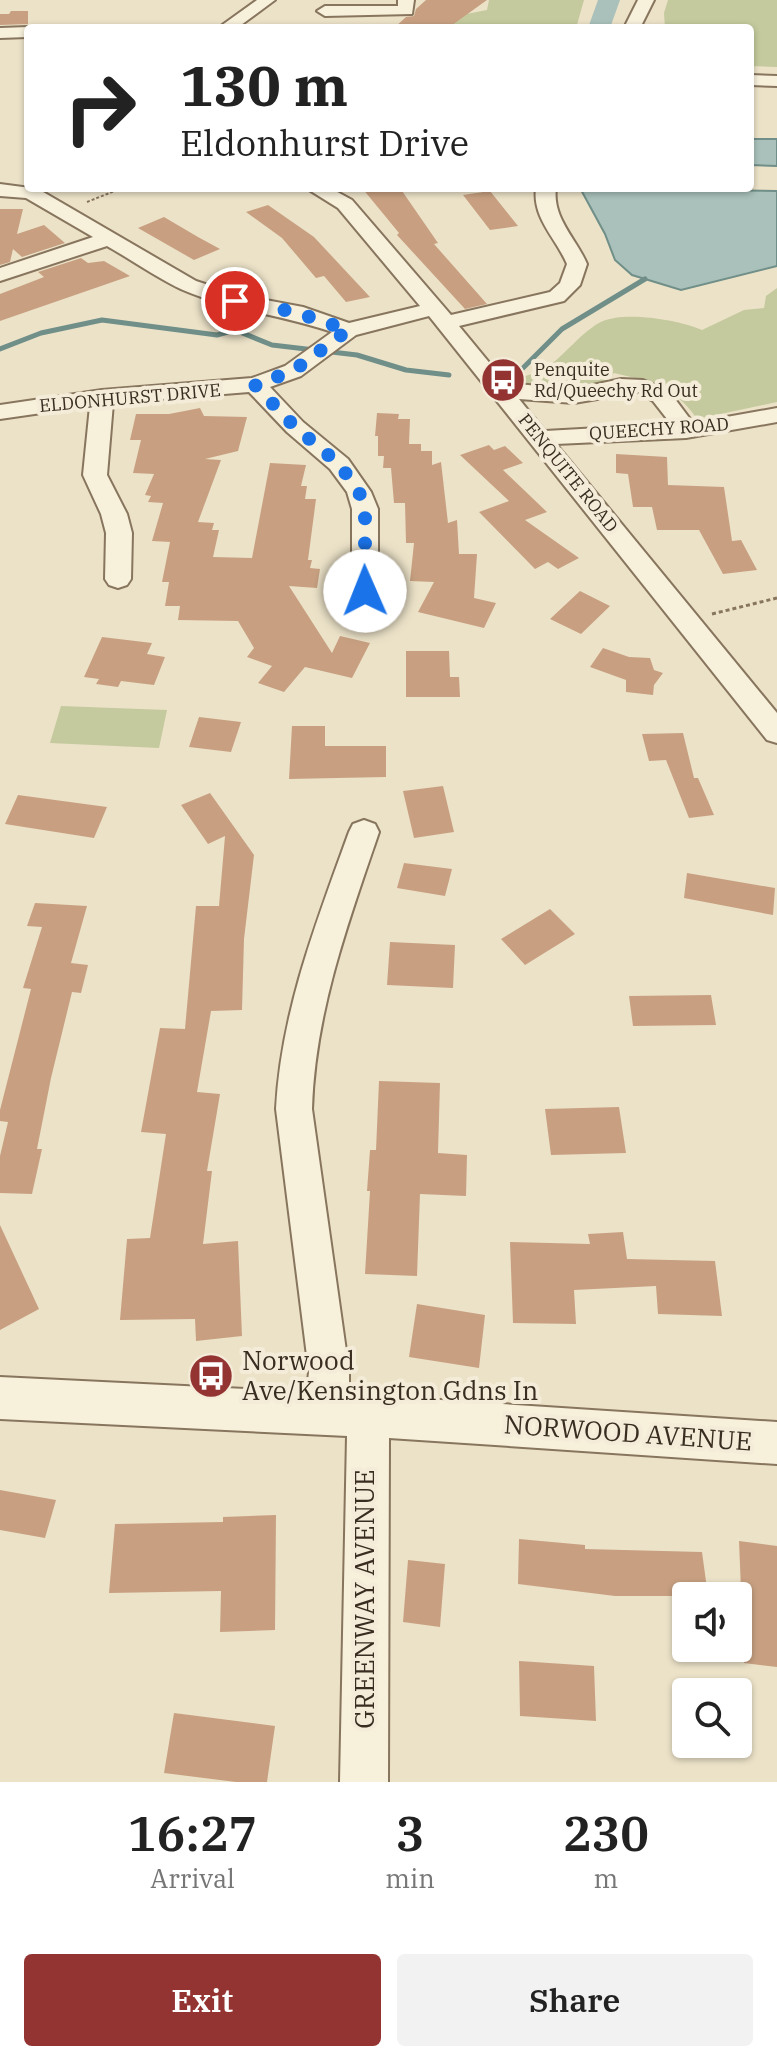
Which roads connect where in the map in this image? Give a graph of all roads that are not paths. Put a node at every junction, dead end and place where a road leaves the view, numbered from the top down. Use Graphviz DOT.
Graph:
graph roads {
  1 [pos="267,0"];
  2 [pos="406,0"];
  3 [pos="646,0"];
  4 [pos="325,11"];
  5 [pos="232,24"];
  6 [pos="634,24"];
  7 [pos="24,32"];
  8 [pos="0,33"];
  9 [pos="754,80"];
  10 [pos="777,81"];
  11 [pos="0,190"];
  12 [pos="322,192"];
  13 [pos="546,192"];
  14 [pos="108,239"];
  15 [pos="0,275"];
  16 [pos="439,316"];
  17 [pos="330,344"];
  18 [pos="255,385"];
  19 [pos="499,389"];
  20 [pos="102,397"];
  21 [pos="0,412"];
  22 [pos="777,415"];
  23 [pos="686,431"];
  24 [pos="541,438"];
  25 [pos="118,579"];
  26 [pos="365,591"];
  27 [pos="777,733"];
  28 [pos="364,832"];
  29 [pos="0,1398"];
  30 [pos="348,1416"];
  31 [pos="777,1443"];
  32 [pos="364,1782"];
  1 -- 5 [label="street"];
  2 -- 4 [label="street"];
  3 -- 6 [label="street"];
  7 -- 8 [label="street"];
  9 -- 10 [label="street"];
  11 -- 14 [label="street"];
  12 -- 16 [label="street, PENQUITE ROAD"];
  13 -- 16 [label="street, ELDONHURST DRIVE"];
  14 -- 15 [label="street"];
  14 -- 17 [label="street"];
  16 -- 17 [label="street, ELDONHURST DRIVE"];
  16 -- 19 [label="street, PENQUITE ROAD"];
  17 -- 18 [label="street, ELDONHURST DRIVE"];
  18 -- 20 [label="street, ELDONHURST DRIVE"];
  18 -- 26 [label="street"];
  19 -- 23 [label="street"];
  19 -- 24 [label="street, PENQUITE ROAD"];
  20 -- 21 [label="street, ELDONHURST DRIVE"];
  20 -- 25 [label="street"];
  22 -- 23 [label="street, QUEECHY ROAD"];
  23 -- 24 [label="street, QUEECHY ROAD"];
  24 -- 27 [label="street, PENQUITE ROAD"];
  28 -- 30 [label="street, GREENWAY AVENUE"];
  29 -- 30 [label="street, NORWOOD AVENUE"];
  30 -- 31 [label="street, NORWOOD AVENUE"];
  30 -- 32 [label="street, GREENWAY AVENUE"];
}
